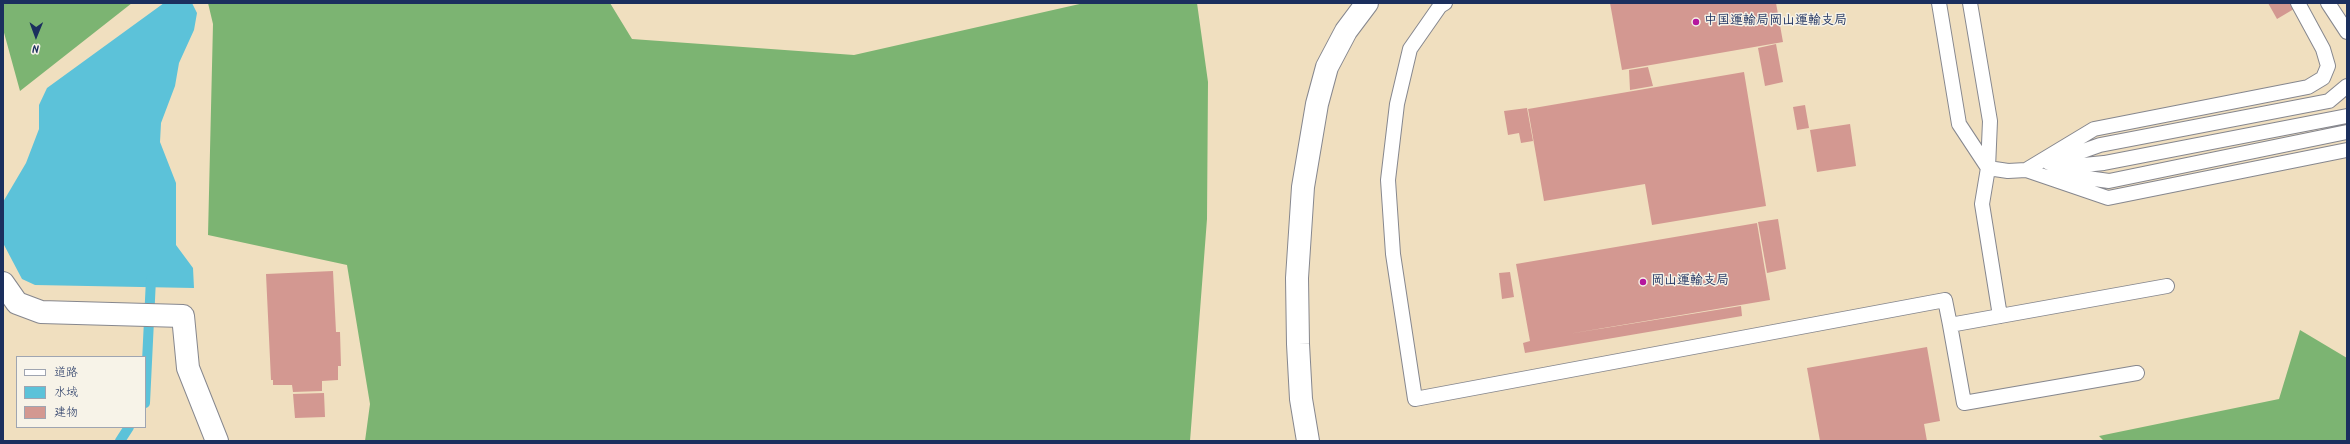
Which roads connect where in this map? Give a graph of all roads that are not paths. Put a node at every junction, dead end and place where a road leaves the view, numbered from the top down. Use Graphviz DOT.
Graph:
graph roads {
  1 [pos="1367,3"];
  2 [pos="1445,3"];
  3 [pos="1939,3"];
  4 [pos="1970,3"];
  5 [pos="2298,3"];
  6 [pos="2328,3"];
  7 [pos="2347,32"];
  8 [pos="2347,86"];
  9 [pos="2347,116"];
  10 [pos="2347,132"];
  11 [pos="2347,150"];
  12 [pos="1988,168"];
  13 [pos="2026,170"];
  14 [pos="3,283"];
  15 [pos="2167,286"];
  16 [pos="2000,316"];
  17 [pos="1950,325"];
  18 [pos="2137,373"];
  19 [pos="217,441"];
  20 [pos="1308,441"];
  1 -- 20 [label="street"];
  2 -- 17 [label="lane"];
  3 -- 12 [label="lane"];
  4 -- 12 [label="lane"];
  5 -- 13 [label="lane"];
  6 -- 7 [label="lane"];
  8 -- 13 [label="lane"];
  9 -- 13 [label="lane"];
  10 -- 13 [label="lane"];
  11 -- 13 [label="lane"];
  12 -- 13 [label="lane"];
  12 -- 16 [label="lane"];
  14 -- 19 [label="street"];
  15 -- 16 [label="lane"];
  16 -- 17 [label="lane"];
  17 -- 18 [label="lane"];
}
